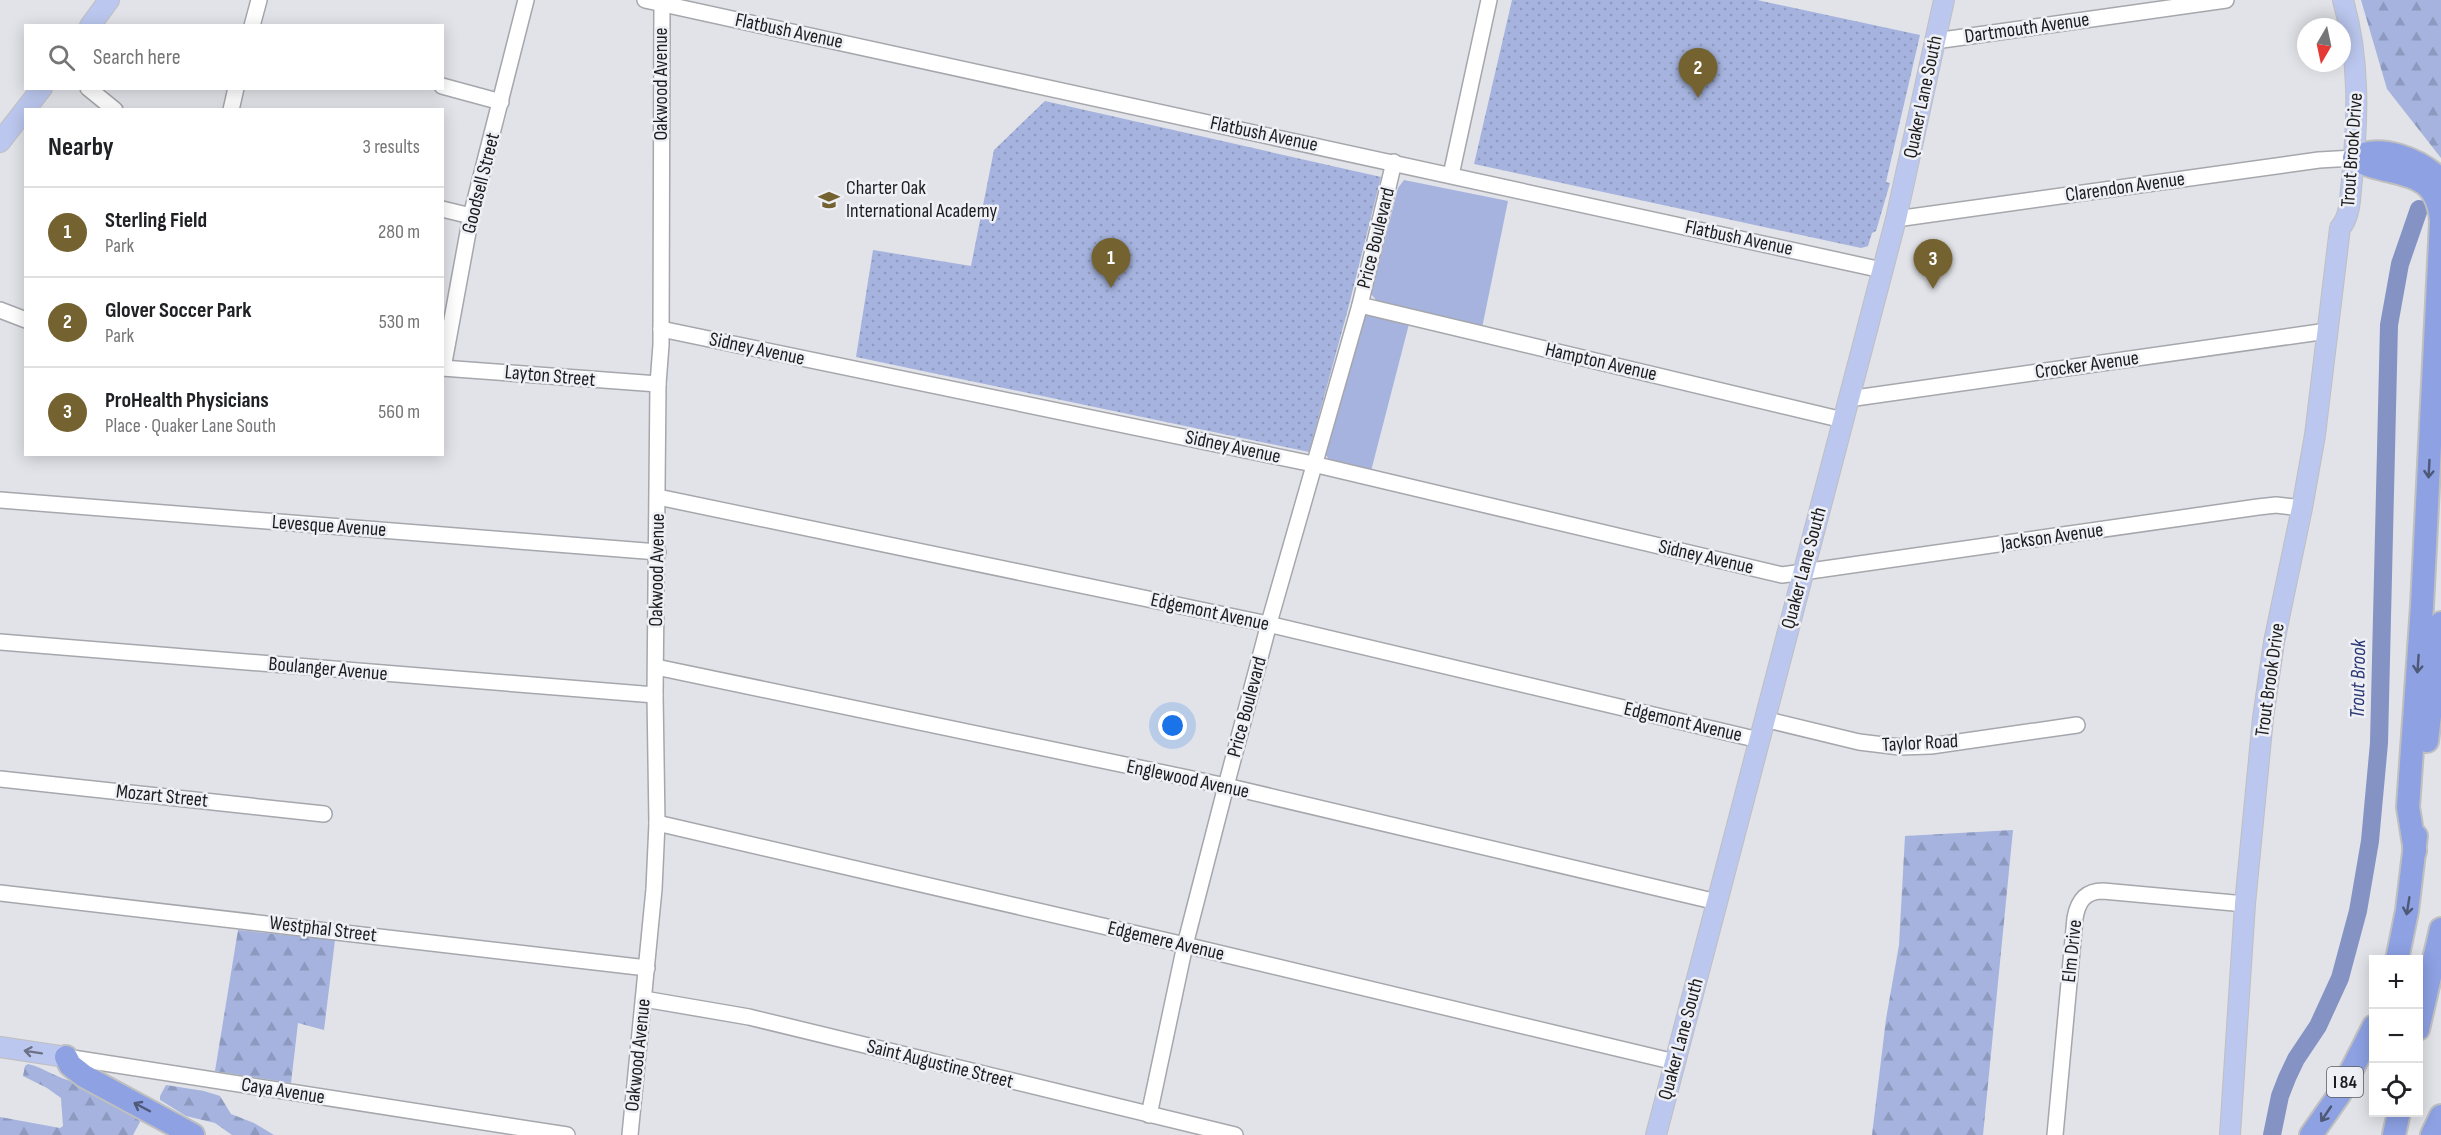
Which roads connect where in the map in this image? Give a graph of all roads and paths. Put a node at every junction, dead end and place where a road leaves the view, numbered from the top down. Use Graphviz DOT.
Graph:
graph roads {
  1 [pos="109,0"];
  2 [pos="259,0"];
  3 [pos="526,0"];
  4 [pos="645,0"];
  5 [pos="1489,0"];
  6 [pos="1944,0"];
  7 [pos="2226,0"];
  8 [pos="2330,0"];
  9 [pos="2343,0"];
  10 [pos="662,4"];
  11 [pos="2335,18"];
  12 [pos="91,24"];
  13 [pos="253,24"];
  14 [pos="1935,41"];
  15 [pos="2343,72"];
  16 [pos="444,87"];
  17 [pos="40,90"];
  18 [pos="90,90"];
  19 [pos="236,90"];
  20 [pos="501,102"];
  21 [pos="26,108"];
  22 [pos="113,108"];
  23 [pos="231,108"];
  24 [pos="24,111"];
  25 [pos="0,142"];
  26 [pos="2348,158"];
  27 [pos="1394,162"];
  28 [pos="1451,175"];
  29 [pos="2441,180"];
  30 [pos="444,209"];
  31 [pos="471,216"];
  32 [pos="1896,219"];
  33 [pos="2441,222"];
  34 [pos="1882,270"];
  35 [pos="1360,305"];
  36 [pos="0,310"];
  37 [pos="24,319"];
  38 [pos="661,329"];
  39 [pos="2327,331"];
  40 [pos="444,363"];
  41 [pos="444,368"];
  42 [pos="658,384"];
  43 [pos="1848,399"];
  44 [pos="1842,420"];
  45 [pos="1313,464"];
  46 [pos="658,497"];
  47 [pos="0,500"];
  48 [pos="2302,508"];
  49 [pos="658,552"];
  50 [pos="1803,573"];
  51 [pos="2441,623"];
  52 [pos="1268,624"];
  53 [pos="0,642"];
  54 [pos="656,666"];
  55 [pos="656,695"];
  56 [pos="1764,719"];
  57 [pos="2077,725"];
  58 [pos="1759,740"];
  59 [pos="0,779"];
  60 [pos="1226,786"];
  61 [pos="324,814"];
  62 [pos="657,823"];
  63 [pos="2415,851"];
  64 [pos="0,893"];
  65 [pos="1717,902"];
  66 [pos="2245,904"];
  67 [pos="2441,929"];
  68 [pos="1185,945"];
  69 [pos="2398,955"];
  70 [pos="647,968"];
  71 [pos="644,999"];
  72 [pos="2423,1009"];
  73 [pos="2369,1034"];
  74 [pos="0,1047"];
  75 [pos="66,1057"];
  76 [pos="1675,1062"];
  77 [pos="1149,1115"];
  78 [pos="2441,1116"];
  79 [pos="2398,1117"];
  80 [pos="193,1135"];
  81 [pos="567,1135"];
  82 [pos="630,1135"];
  83 [pos="1235,1135"];
  84 [pos="1656,1135"];
  85 [pos="2055,1135"];
  86 [pos="2230,1135"];
  87 [pos="2311,1135"];
  88 [pos="2394,1135"];
  89 [pos="2432,1135"];
  1 -- 12 [label="main road"];
  2 -- 13 [label="street"];
  3 -- 20 [label="street, Goodsell Street"];
  4 -- 10 [label="street, Flatbush Avenue"];
  5 -- 28 [label="street"];
  6 -- 14 [label="main road, Quaker Lane South"];
  7 -- 14 [label="street, Dartmouth Avenue"];
  8 -- 11 [label="main road"];
  9 -- 26 [label="main road, Trout Brook Drive"];
  10 -- 27 [label="street, Flatbush Avenue"];
  10 -- 38 [label="street, Oakwood Avenue"];
  14 -- 32 [label="main road, Quaker Lane South"];
  15 -- 26 [label="main road, Trout Brook Drive"];
  16 -- 20 [label="street"];
  17 -- 21 [label="main road"];
  18 -- 22 [label="street"];
  19 -- 23 [label="street"];
  20 -- 31 [label="street, Goodsell Street"];
  24 -- 25 [label="main road"];
  26 -- 29 [label="highway"];
  26 -- 32 [label="street, Clarendon Avenue"];
  26 -- 33 [label="highway"];
  26 -- 39 [label="main road, Trout Brook Drive"];
  27 -- 28 [label="street, Flatbush Avenue"];
  27 -- 35 [label="street, Price Boulevard"];
  28 -- 34 [label="street, Flatbush Avenue"];
  30 -- 31 [label="street"];
  31 -- 40 [label="street, Goodsell Street"];
  32 -- 34 [label="main road, Quaker Lane South"];
  33 -- 63 [label="highway, one-way"];
  34 -- 43 [label="main road, Quaker Lane South"];
  35 -- 44 [label="street, Hampton Avenue"];
  35 -- 45 [label="street, Price Boulevard"];
  36 -- 37 [label="street"];
  38 -- 42 [label="street, Oakwood Avenue"];
  38 -- 45 [label="street, Sidney Avenue"];
  39 -- 43 [label="street, Crocker Avenue"];
  39 -- 48 [label="main road, Trout Brook Drive"];
  41 -- 42 [label="street, Layton Street"];
  42 -- 46 [label="street, Oakwood Avenue"];
  43 -- 44 [label="main road, Quaker Lane South"];
  44 -- 50 [label="main road, Quaker Lane South"];
  45 -- 50 [label="street, Sidney Avenue"];
  45 -- 52 [label="street, Price Boulevard"];
  46 -- 49 [label="street, Oakwood Avenue"];
  46 -- 52 [label="street, Edgemont Avenue"];
  47 -- 49 [label="street, Levesque Avenue"];
  48 -- 50 [label="street, Jackson Avenue"];
  48 -- 66 [label="main road, Trout Brook Drive"];
  49 -- 54 [label="street, Oakwood Avenue"];
  50 -- 56 [label="main road, Quaker Lane South"];
  51 -- 63 [label="highway"];
  52 -- 58 [label="street, Edgemont Avenue"];
  52 -- 60 [label="street, Price Boulevard"];
  53 -- 55 [label="street, Boulanger Avenue"];
  54 -- 55 [label="street, Oakwood Avenue"];
  54 -- 60 [label="street, Englewood Avenue"];
  55 -- 62 [label="street, Oakwood Avenue"];
  56 -- 57 [label="street, Taylor Road"];
  56 -- 58 [label="main road, Quaker Lane South"];
  58 -- 65 [label="main road, Quaker Lane South"];
  59 -- 61 [label="street, Mozart Street"];
  60 -- 65 [label="street, Englewood Avenue"];
  60 -- 68 [label="street, Price Boulevard"];
  62 -- 68 [label="street, Edgemere Avenue"];
  62 -- 70 [label="street, Oakwood Avenue"];
  63 -- 69 [label="highway, one-way"];
  64 -- 70 [label="street, Westphal Street"];
  65 -- 76 [label="main road, Quaker Lane South"];
  66 -- 85 [label="street, Elm Drive"];
  66 -- 86 [label="main road, Trout Brook Drive"];
  67 -- 72 [label="highway"];
  68 -- 76 [label="street, Edgemere Avenue"];
  68 -- 77 [label="street, Price Boulevard"];
  70 -- 71 [label="street, Oakwood Avenue"];
  71 -- 77 [label="street, Saint Augustine Street"];
  71 -- 82 [label="street, Oakwood Avenue"];
  73 -- 87 [label="highway, I 84, one-way"];
  75 -- 74 [label="main road, Caya Avenue, one-way"];
  80 -- 75 [label="highway, one-way"];
  75 -- 81 [label="street, Caya Avenue"];
  76 -- 84 [label="main road, Quaker Lane South"];
  77 -- 83 [label="street, Saint Augustine Street"];
  78 -- 89 [label="highway"];
  79 -- 88 [label="highway"];
}
